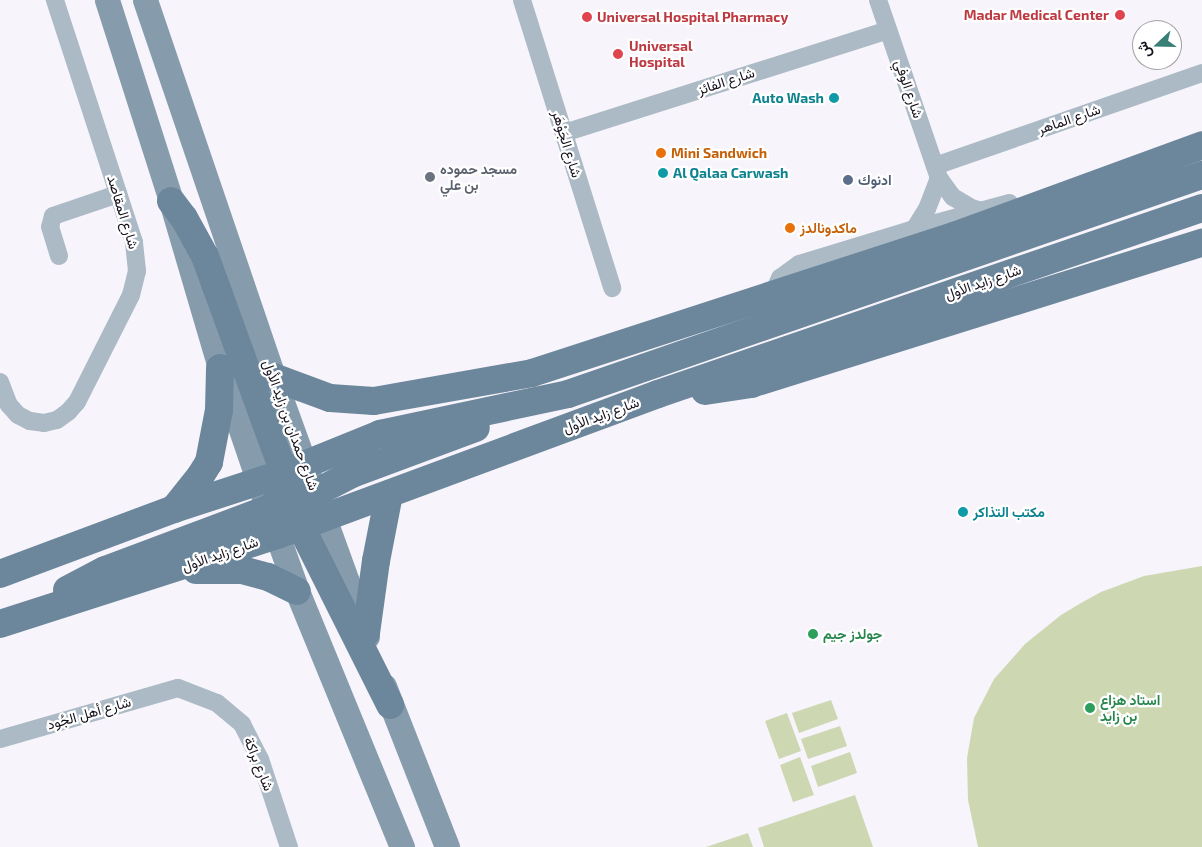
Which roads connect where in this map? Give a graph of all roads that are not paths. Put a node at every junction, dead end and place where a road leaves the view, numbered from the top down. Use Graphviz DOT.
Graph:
graph roads {
  1 [pos="55,0"];
  2 [pos="107,0"];
  3 [pos="522,0"];
  4 [pos="878,0"];
  5 [pos="152,7"];
  6 [pos="888,30"];
  7 [pos="1202,73"];
  8 [pos="564,133"];
  9 [pos="1202,145"];
  10 [pos="937,172"];
  11 [pos="1202,175"];
  12 [pos="1088,186"];
  13 [pos="118,194"];
  14 [pos="171,201"];
  15 [pos="1202,208"];
  16 [pos="982,210"];
  17 [pos="915,228"];
  18 [pos="1202,243"];
  19 [pos="59,256"];
  20 [pos="612,288"];
  21 [pos="772,296"];
  22 [pos="220,368"];
  23 [pos="532,373"];
  24 [pos="273,377"];
  25 [pos="0,382"];
  26 [pos="568,394"];
  27 [pos="658,394"];
  28 [pos="380,434"];
  29 [pos="390,494"];
  30 [pos="292,500"];
  31 [pos="174,508"];
  32 [pos="174,569"];
  33 [pos="0,574"];
  34 [pos="297,591"];
  35 [pos="32,614"];
  36 [pos="0,624"];
  37 [pos="366,633"];
  38 [pos="178,688"];
  39 [pos="390,705"];
  40 [pos="0,739"];
  41 [pos="288,847"];
  42 [pos="402,847"];
  43 [pos="447,847"];
  1 -- 13 [label="street, شارع المقاصد"];
  2 -- 14 [label="main road, شارع حمدان بن زايد الأول"];
  3 -- 8 [label="street, شارع الجَوْهَر"];
  4 -- 6 [label="street, شارع الوفي"];
  5 -- 24 [label="main road, شارع حمدان بن زايد الأول"];
  6 -- 8 [label="street, شارع الفائز"];
  6 -- 10 [label="street, شارع الوفي"];
  7 -- 10 [label="street, شارع الماهر"];
  8 -- 20 [label="street, شارع الجَوْهَر"];
  9 -- 12 [label="main road"];
  10 -- 16 [label="street, شارع الوفي"];
  10 -- 17 [label="street"];
  11 -- 26 [label="main road, شارع زايد الأول"];
  12 -- 16 [label="street"];
  12 -- 21 [label="main road"];
  13 -- 19 [label="street"];
  13 -- 25 [label="street, شارع المقاصد"];
  14 -- 22 [label="main road, شارع حمدان بن زايد الأول"];
  14 -- 30 [label="main road"];
  15 -- 27 [label="main road, شارع زايد الأول"];
  16 -- 17 [label="street"];
  17 -- 21 [label="street"];
  18 -- 27 [label="main road"];
  21 -- 23 [label="main road"];
  22 -- 30 [label="main road, شارع حمدان بن زايد الأول"];
  22 -- 31 [label="main road"];
  23 -- 24 [label="main road"];
  23 -- 28 [label="main road"];
  24 -- 30 [label="main road, شارع حمدان بن زايد الأول"];
  26 -- 28 [label="main road, شارع زايد الأول"];
  26 -- 30 [label="main road"];
  27 -- 29 [label="main road, شارع زايد الأول"];
  28 -- 30 [label="main road, شارع زايد الأول"];
  29 -- 30 [label="main road, شارع زايد الأول"];
  29 -- 37 [label="main road"];
  30 -- 31 [label="main road, شارع زايد الأول"];
  30 -- 32 [label="main road, شارع زايد الأول"];
  30 -- 34 [label="main road, شارع حمدان بن زايد الأول"];
  30 -- 35 [label="main road"];
  30 -- 37 [label="main road, شارع حمدان بن زايد الأول"];
  30 -- 39 [label="main road"];
  31 -- 33 [label="main road, شارع زايد الأول"];
  32 -- 34 [label="main road"];
  32 -- 35 [label="main road, شارع زايد الأول"];
  34 -- 42 [label="main road, شارع حمدان بن زايد الأول"];
  35 -- 36 [label="main road, شارع زايد الأول"];
  37 -- 39 [label="main road, شارع حمدان بن زايد الأول"];
  38 -- 40 [label="street, شارع أهل الجُود"];
  38 -- 41 [label="street, شارع براكة"];
  39 -- 43 [label="main road, شارع حمدان بن زايد الأول"];
}
